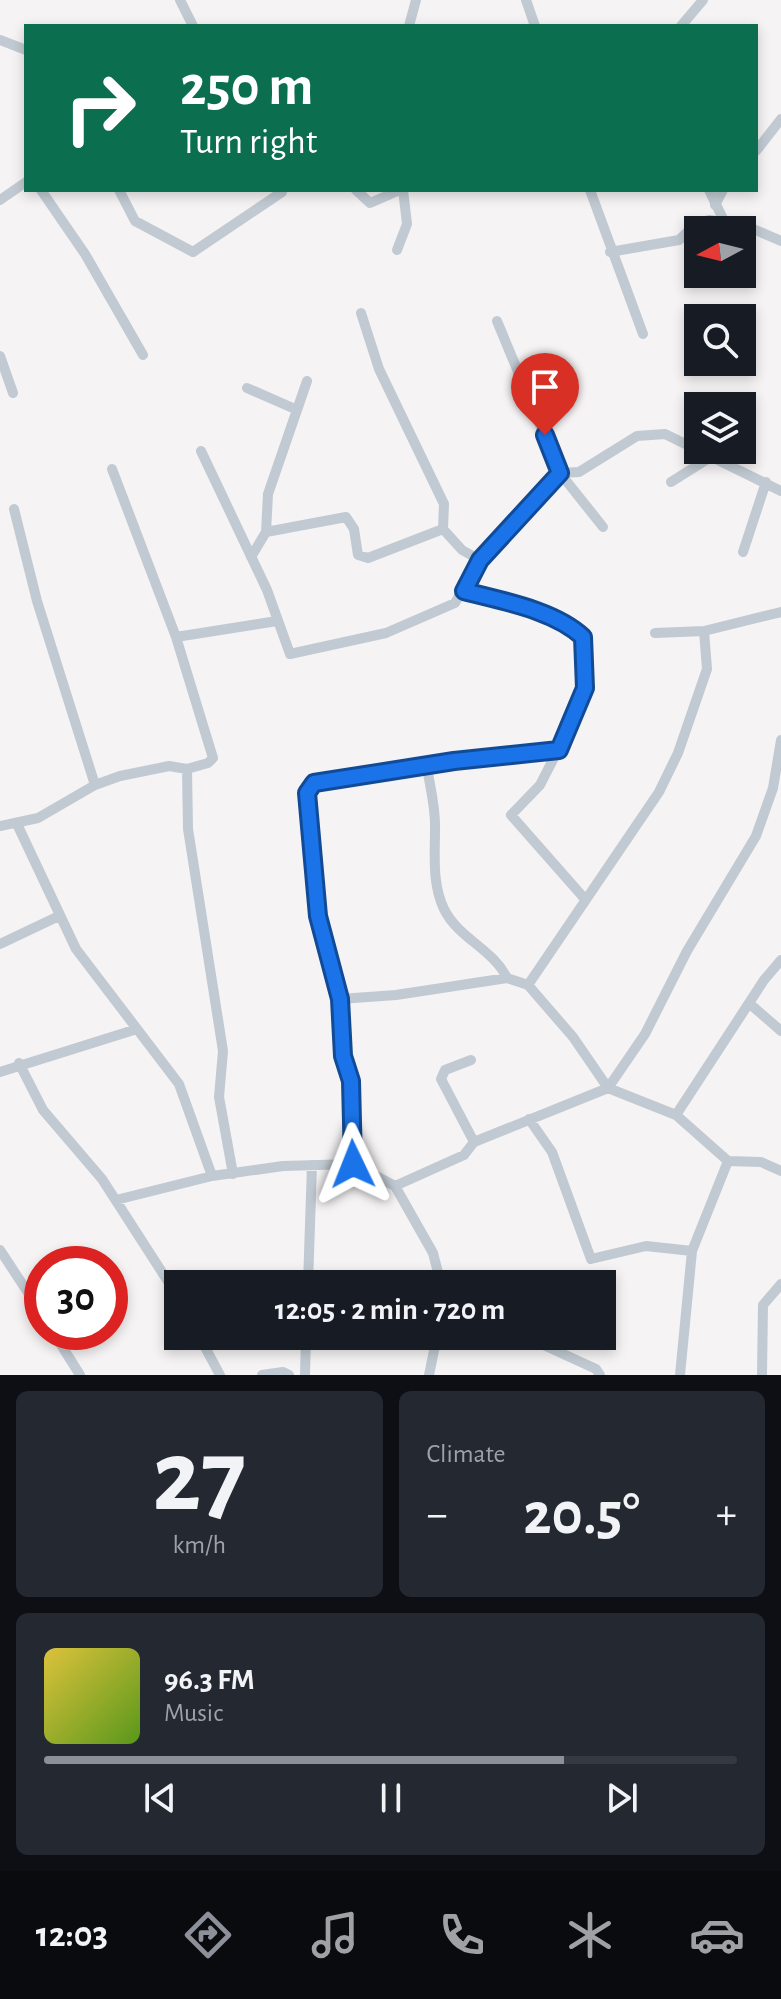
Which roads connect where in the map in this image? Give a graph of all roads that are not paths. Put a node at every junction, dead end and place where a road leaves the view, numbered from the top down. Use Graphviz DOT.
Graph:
graph roads {
  1 [pos="180,0"];
  2 [pos="416,0"];
  3 [pos="526,0"];
  4 [pos="703,0"];
  5 [pos="192,24"];
  6 [pos="410,24"];
  7 [pos="534,24"];
  8 [pos="683,24"];
  9 [pos="0,40"];
  10 [pos="24,49"];
  11 [pos="781,119"];
  12 [pos="758,148"];
  13 [pos="24,183"];
  14 [pos="42,192"];
  15 [pos="120,192"];
  16 [pos="282,192"];
  17 [pos="358,192"];
  18 [pos="396,192"];
  19 [pos="401,192"];
  20 [pos="591,192"];
  21 [pos="710,192"];
  22 [pos="722,192"];
  23 [pos="0,200"];
  24 [pos="715,205"];
  25 [pos="721,216"];
  26 [pos="756,230"];
  27 [pos="684,235"];
  28 [pos="781,241"];
  29 [pos="397,250"];
  30 [pos="610,252"];
  31 [pos="361,313"];
  32 [pos="497,321"];
  33 [pos="643,334"];
  34 [pos="143,355"];
  35 [pos="0,356"];
  36 [pos="307,381"];
  37 [pos="247,388"];
  38 [pos="13,393"];
  39 [pos="295,409"];
  40 [pos="684,444"];
  41 [pos="201,451"];
  42 [pos="700,464"];
  43 [pos="723,464"];
  44 [pos="112,469"];
  45 [pos="560,473"];
  46 [pos="671,482"];
  47 [pos="766,482"];
  48 [pos="781,491"];
  49 [pos="14,509"];
  50 [pos="603,527"];
  51 [pos="443,529"];
  52 [pos="266,532"];
  53 [pos="743,552"];
  54 [pos="251,557"];
  55 [pos="480,560"];
  56 [pos="464,591"];
  57 [pos="781,612"];
  58 [pos="277,621"];
  59 [pos="704,631"];
  60 [pos="655,633"];
  61 [pos="176,637"];
  62 [pos="781,740"];
  63 [pos="559,750"];
  64 [pos="427,767"];
  65 [pos="187,769"];
  66 [pos="95,785"];
  67 [pos="17,824"];
  68 [pos="0,826"];
  69 [pos="584,898"];
  70 [pos="59,916"];
  71 [pos="0,944"];
  72 [pos="781,960"];
  73 [pos="507,978"];
  74 [pos="528,985"];
  75 [pos="340,999"];
  76 [pos="750,1004"];
  77 [pos="137,1029"];
  78 [pos="781,1031"];
  79 [pos="471,1060"];
  80 [pos="19,1063"];
  81 [pos="0,1072"];
  82 [pos="608,1088"];
  83 [pos="676,1115"];
  84 [pos="529,1119"];
  85 [pos="474,1142"];
  86 [pos="728,1161"];
  87 [pos="353,1164"];
  88 [pos="312,1165"];
  89 [pos="781,1171"];
  90 [pos="233,1174"];
  91 [pos="212,1176"];
  92 [pos="395,1186"];
  93 [pos="116,1200"];
  94 [pos="0,1250"];
  95 [pos="692,1251"];
  96 [pos="308,1270"];
  97 [pos="437,1270"];
  98 [pos="164,1275"];
  99 [pos="781,1284"];
  100 [pos="24,1287"];
  101 [pos="64,1350"];
  102 [pos="207,1350"];
  103 [pos="306,1350"];
  104 [pos="434,1350"];
  105 [pos="555,1350"];
  106 [pos="80,1375"];
  107 [pos="220,1375"];
  108 [pos="262,1375"];
  109 [pos="289,1375"];
  110 [pos="305,1375"];
  111 [pos="429,1375"];
  112 [pos="600,1375"];
  113 [pos="680,1375"];
  114 [pos="762,1375"];
  1 -- 5 [label="street"];
  2 -- 6 [label="street"];
  3 -- 7 [label="street"];
  4 -- 8 [label="street"];
  9 -- 10 [label="street"];
  11 -- 12 [label="street"];
  13 -- 23 [label="street"];
  14 -- 34 [label="street"];
  15 -- 16 [label="street"];
  17 -- 18 [label="street"];
  19 -- 29 [label="street"];
  20 -- 30 [label="street"];
  21 -- 24 [label="street"];
  22 -- 24 [label="street"];
  24 -- 25 [label="street"];
  26 -- 28 [label="street"];
  27 -- 30 [label="street"];
  30 -- 33 [label="street"];
  31 -- 51 [label="street"];
  32 -- 45 [label="street"];
  35 -- 38 [label="street"];
  36 -- 39 [label="street"];
  37 -- 39 [label="street"];
  39 -- 52 [label="street"];
  40 -- 45 [label="street"];
  41 -- 54 [label="street"];
  42 -- 46 [label="street"];
  43 -- 47 [label="street"];
  44 -- 61 [label="street"];
  45 -- 50 [label="street"];
  45 -- 55 [label="street"];
  47 -- 48 [label="street"];
  47 -- 53 [label="street"];
  49 -- 66 [label="street"];
  51 -- 52 [label="street"];
  51 -- 55 [label="street"];
  52 -- 54 [label="street"];
  54 -- 58 [label="street"];
  55 -- 56 [label="street"];
  56 -- 58 [label="street"];
  56 -- 63 [label="street"];
  57 -- 59 [label="street"];
  58 -- 61 [label="street"];
  59 -- 60 [label="street"];
  59 -- 69 [label="street"];
  61 -- 65 [label="street"];
  62 -- 82 [label="street"];
  63 -- 64 [label="street"];
  63 -- 69 [label="street"];
  64 -- 73 [label="street"];
  64 -- 75 [label="street"];
  65 -- 66 [label="street"];
  65 -- 90 [label="street"];
  66 -- 67 [label="street"];
  67 -- 68 [label="street"];
  67 -- 70 [label="street"];
  69 -- 74 [label="street"];
  70 -- 71 [label="street"];
  70 -- 77 [label="street"];
  72 -- 76 [label="street"];
  73 -- 74 [label="street"];
  73 -- 75 [label="street"];
  74 -- 82 [label="street"];
  75 -- 87 [label="street"];
  76 -- 78 [label="street"];
  76 -- 83 [label="street"];
  77 -- 80 [label="street"];
  77 -- 91 [label="street"];
  79 -- 85 [label="street"];
  80 -- 81 [label="street"];
  80 -- 93 [label="street"];
  82 -- 83 [label="street"];
  82 -- 84 [label="street"];
  83 -- 86 [label="street"];
  84 -- 85 [label="street"];
  84 -- 95 [label="street"];
  85 -- 92 [label="street"];
  86 -- 89 [label="street"];
  86 -- 95 [label="street"];
  87 -- 88 [label="street"];
  87 -- 92 [label="street"];
  88 -- 90 [label="street"];
  88 -- 96 [label="street"];
  90 -- 91 [label="street"];
  91 -- 93 [label="street"];
  92 -- 97 [label="street"];
  93 -- 98 [label="street"];
  94 -- 100 [label="street"];
  95 -- 113 [label="street"];
  99 -- 114 [label="street"];
  101 -- 106 [label="street"];
  102 -- 107 [label="street"];
  103 -- 110 [label="street"];
  104 -- 111 [label="street"];
  105 -- 112 [label="street"];
  108 -- 109 [label="street"];
}
